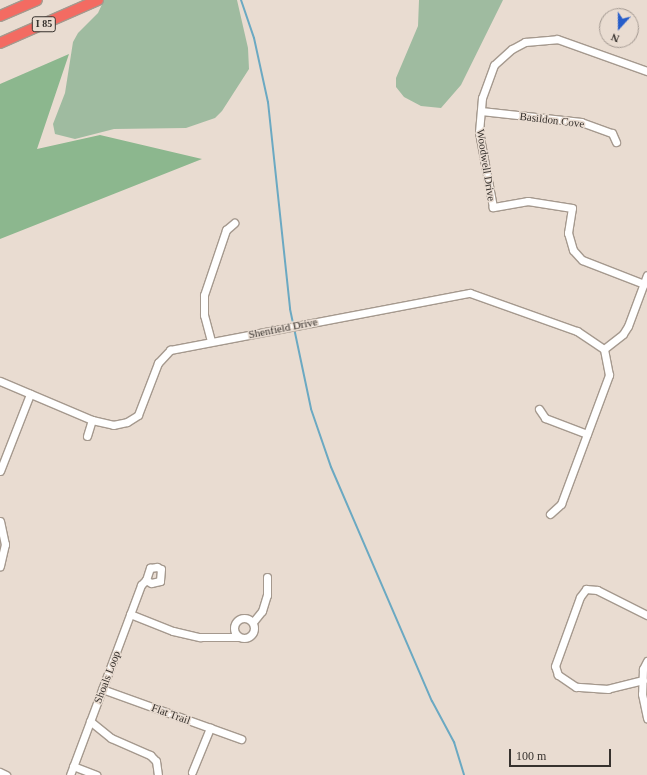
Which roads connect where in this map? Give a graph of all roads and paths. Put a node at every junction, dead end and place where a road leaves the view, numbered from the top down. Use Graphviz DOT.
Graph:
graph roads {
  1 [pos="37,0"];
  2 [pos="98,0"];
  3 [pos="87,5"];
  4 [pos="0,16"];
  5 [pos="0,43"];
  6 [pos="0,50"];
  7 [pos="647,71"];
  8 [pos="481,111"];
  9 [pos="616,142"];
  10 [pos="234,223"];
  11 [pos="647,275"];
  12 [pos="644,284"];
  13 [pos="211,342"];
  14 [pos="604,349"];
  15 [pos="0,381"];
  16 [pos="30,394"];
  17 [pos="539,409"];
  18 [pos="92,420"];
  19 [pos="587,434"];
  20 [pos="87,436"];
  21 [pos="1,467"];
  22 [pos="550,514"];
  23 [pos="0,522"];
  24 [pos="0,566"];
  25 [pos="267,577"];
  26 [pos="146,580"];
  27 [pos="130,614"];
  28 [pos="647,614"];
  29 [pos="253,622"];
  30 [pos="238,637"];
  31 [pos="647,661"];
  32 [pos="643,680"];
  33 [pos="102,689"];
  34 [pos="647,718"];
  35 [pos="90,721"];
  36 [pos="210,728"];
  37 [pos="241,739"];
  38 [pos="73,766"];
  39 [pos="0,772"];
  40 [pos="192,772"];
  41 [pos="6,775"];
  42 [pos="70,775"];
  43 [pos="96,775"];
  44 [pos="158,775"];
  1 -- 4 [label="highway, I 85"];
  2 -- 3 [label="highway, I 85"];
  3 -- 5 [label="highway, I 85"];
  3 -- 6 [label="highway"];
  7 -- 8 [label="street, Woodwell Drive"];
  8 -- 9 [label="street, Basildon Cove"];
  8 -- 12 [label="street, Woodwell Drive"];
  10 -- 13 [label="street"];
  11 -- 12 [label="street"];
  12 -- 14 [label="street"];
  13 -- 14 [label="street, Shenfield Drive"];
  13 -- 18 [label="street, Shenfield Drive"];
  14 -- 19 [label="street"];
  15 -- 16 [label="street, Shenfield Drive"];
  16 -- 18 [label="street, Shenfield Drive"];
  16 -- 21 [label="street"];
  17 -- 19 [label="street"];
  18 -- 20 [label="street"];
  19 -- 22 [label="street"];
  23 -- 24 [label="street"];
  25 -- 29 [label="street"];
  26 -- 27 [label="street, Shoals Loop"];
  27 -- 30 [label="street"];
  27 -- 33 [label="street, Shoals Loop"];
  28 -- 32 [label="street"];
  29 -- 30 [label="street"];
  29 -- 30 [label="street"];
  31 -- 32 [label="street"];
  32 -- 34 [label="street"];
  33 -- 35 [label="street, Shoals Loop"];
  33 -- 36 [label="street, Flat Trail"];
  35 -- 38 [label="street, Shoals Loop"];
  35 -- 44 [label="street"];
  36 -- 37 [label="street, Flat Trail"];
  36 -- 40 [label="street"];
  38 -- 42 [label="street, Shoals Loop"];
  38 -- 43 [label="street"];
  39 -- 41 [label="street"];
}
